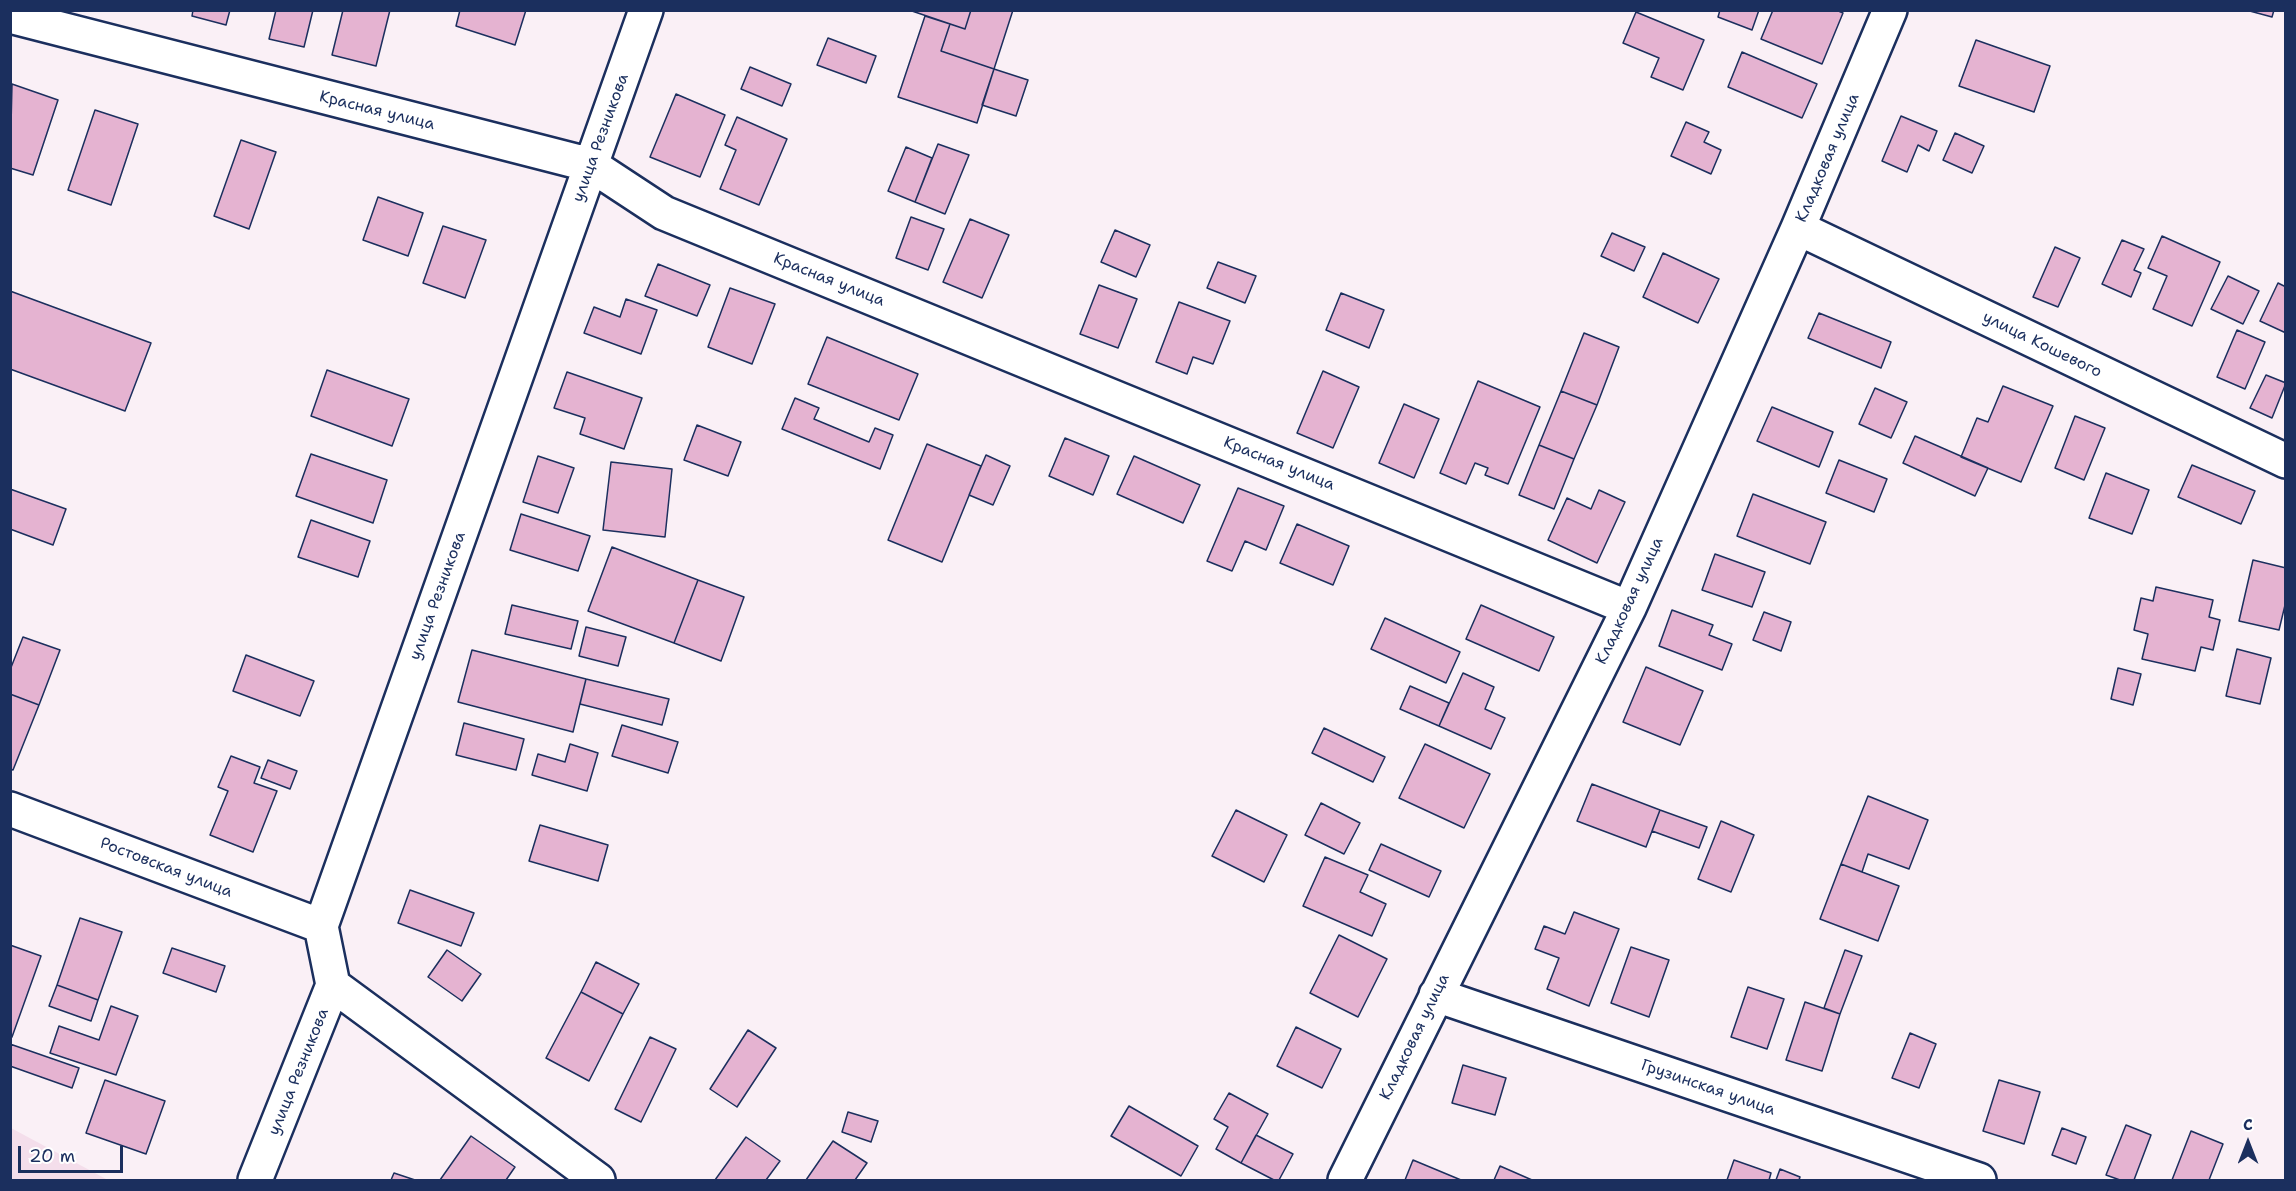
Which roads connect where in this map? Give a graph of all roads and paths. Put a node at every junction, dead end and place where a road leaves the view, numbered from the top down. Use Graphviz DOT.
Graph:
graph roads {
  1 [pos="646,10"];
  2 [pos="1890,10"];
  3 [pos="10,16"];
  4 [pos="591,165"];
  5 [pos="1798,228"];
  6 [pos="2286,461"];
  7 [pos="1629,608"];
  8 [pos="10,809"];
  9 [pos="321,926"];
  10 [pos="333,985"];
  11 [pos="1436,995"];
  12 [pos="255,1180"];
  13 [pos="598,1180"];
  14 [pos="1345,1180"];
  15 [pos="1979,1180"];
  1 -- 4 [label="street, улица Резникова"];
  2 -- 5 [label="street, Кладковая улица"];
  3 -- 4 [label="street, Красная улица"];
  4 -- 7 [label="street, Красная улица"];
  4 -- 9 [label="street, улица Резникова"];
  5 -- 6 [label="street, улица Кошевого"];
  5 -- 7 [label="street, Кладковая улица"];
  7 -- 11 [label="street, Кладковая улица"];
  8 -- 9 [label="street, Ростовская улица"];
  9 -- 10 [label="street"];
  10 -- 12 [label="street, улица Резникова"];
  10 -- 13 [label="street"];
  11 -- 14 [label="street, Кладковая улица"];
  11 -- 15 [label="street, Грузинская улица"];
}
